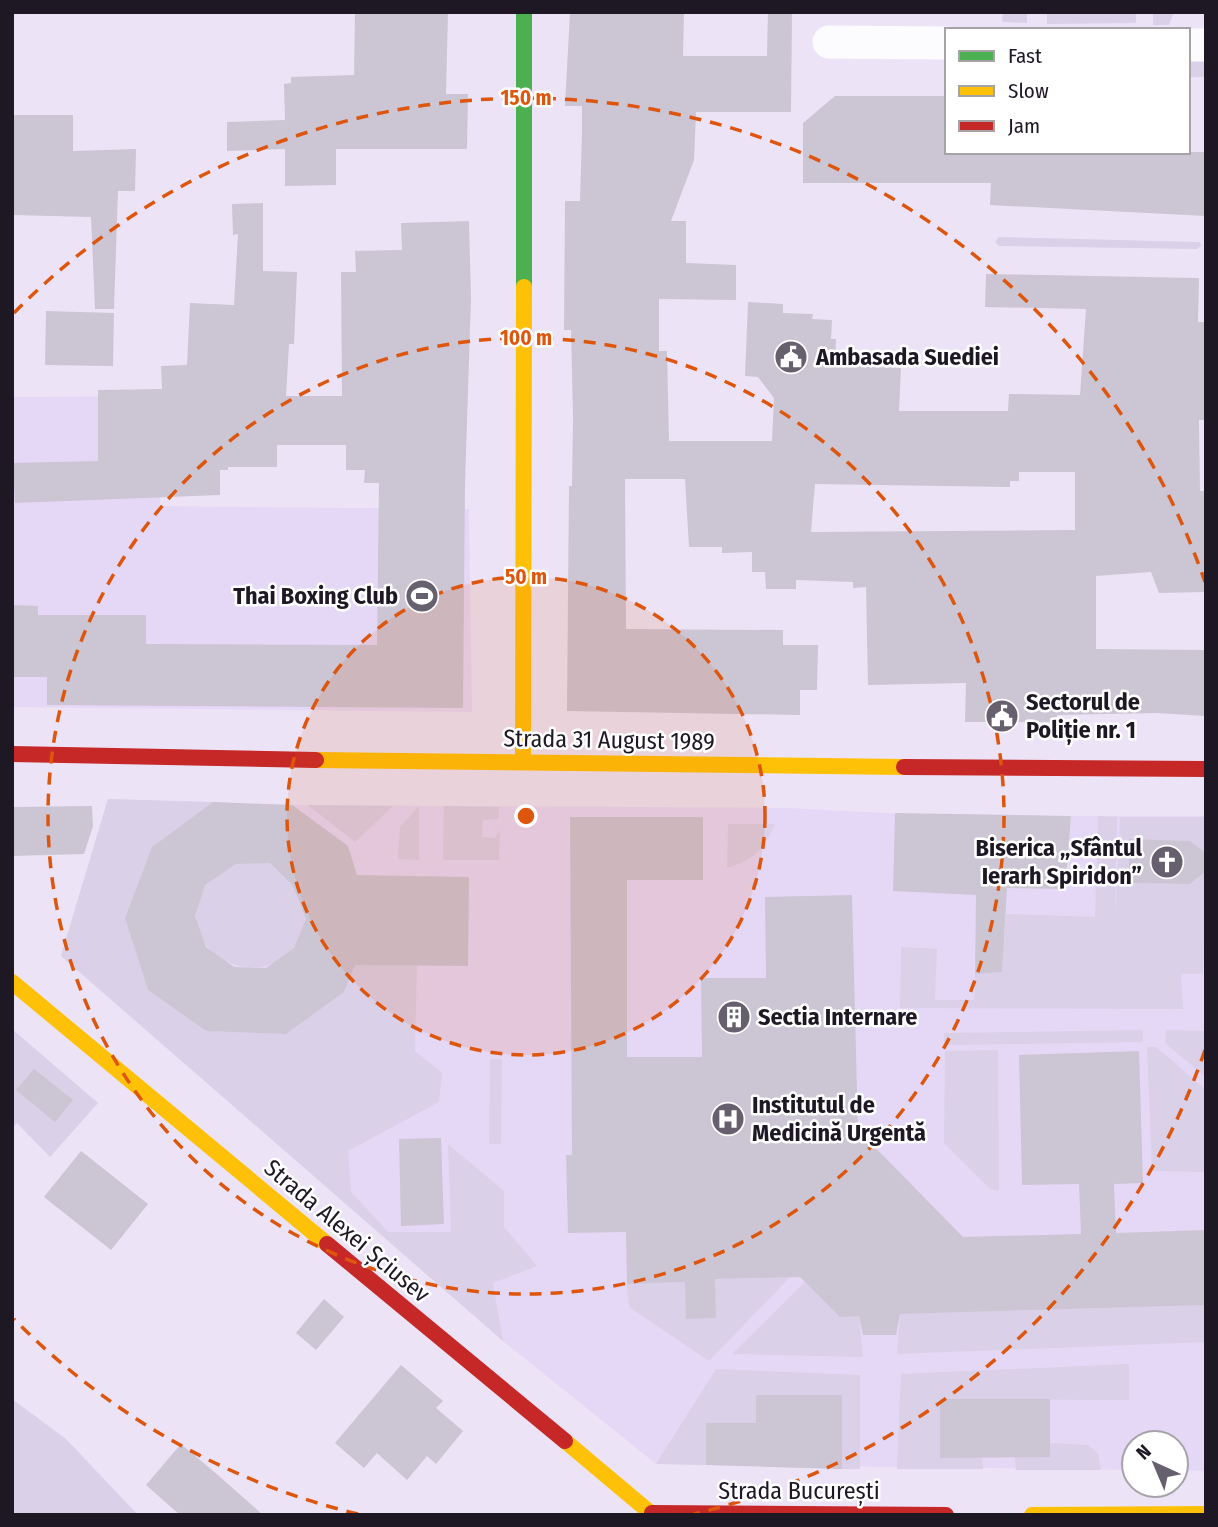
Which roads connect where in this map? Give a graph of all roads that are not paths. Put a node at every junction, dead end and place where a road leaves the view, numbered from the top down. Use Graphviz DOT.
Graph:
graph roads {
  1 [pos="524,12"];
  2 [pos="829,42"];
  3 [pos="945,43"];
  4 [pos="12,754"];
  5 [pos="523,762"];
  6 [pos="1206,769"];
  7 [pos="12,982"];
  8 [pos="652,1514"];
  9 [pos="1206,1514"];
  10 [pos="899,1515"];
  11 [pos="946,1515"];
  12 [pos="1032,1515"];
  1 -- 5 [label="street"];
  2 -- 3 [label="street"];
  4 -- 5 [label="street, Strada 31 August 1989"];
  5 -- 6 [label="street, Strada 31 August 1989"];
  7 -- 8 [label="street, Strada Alexei Șciusev"];
  8 -- 10 [label="street, Strada București"];
  9 -- 12 [label="street"];
  10 -- 11 [label="street, Strada București"];
}
